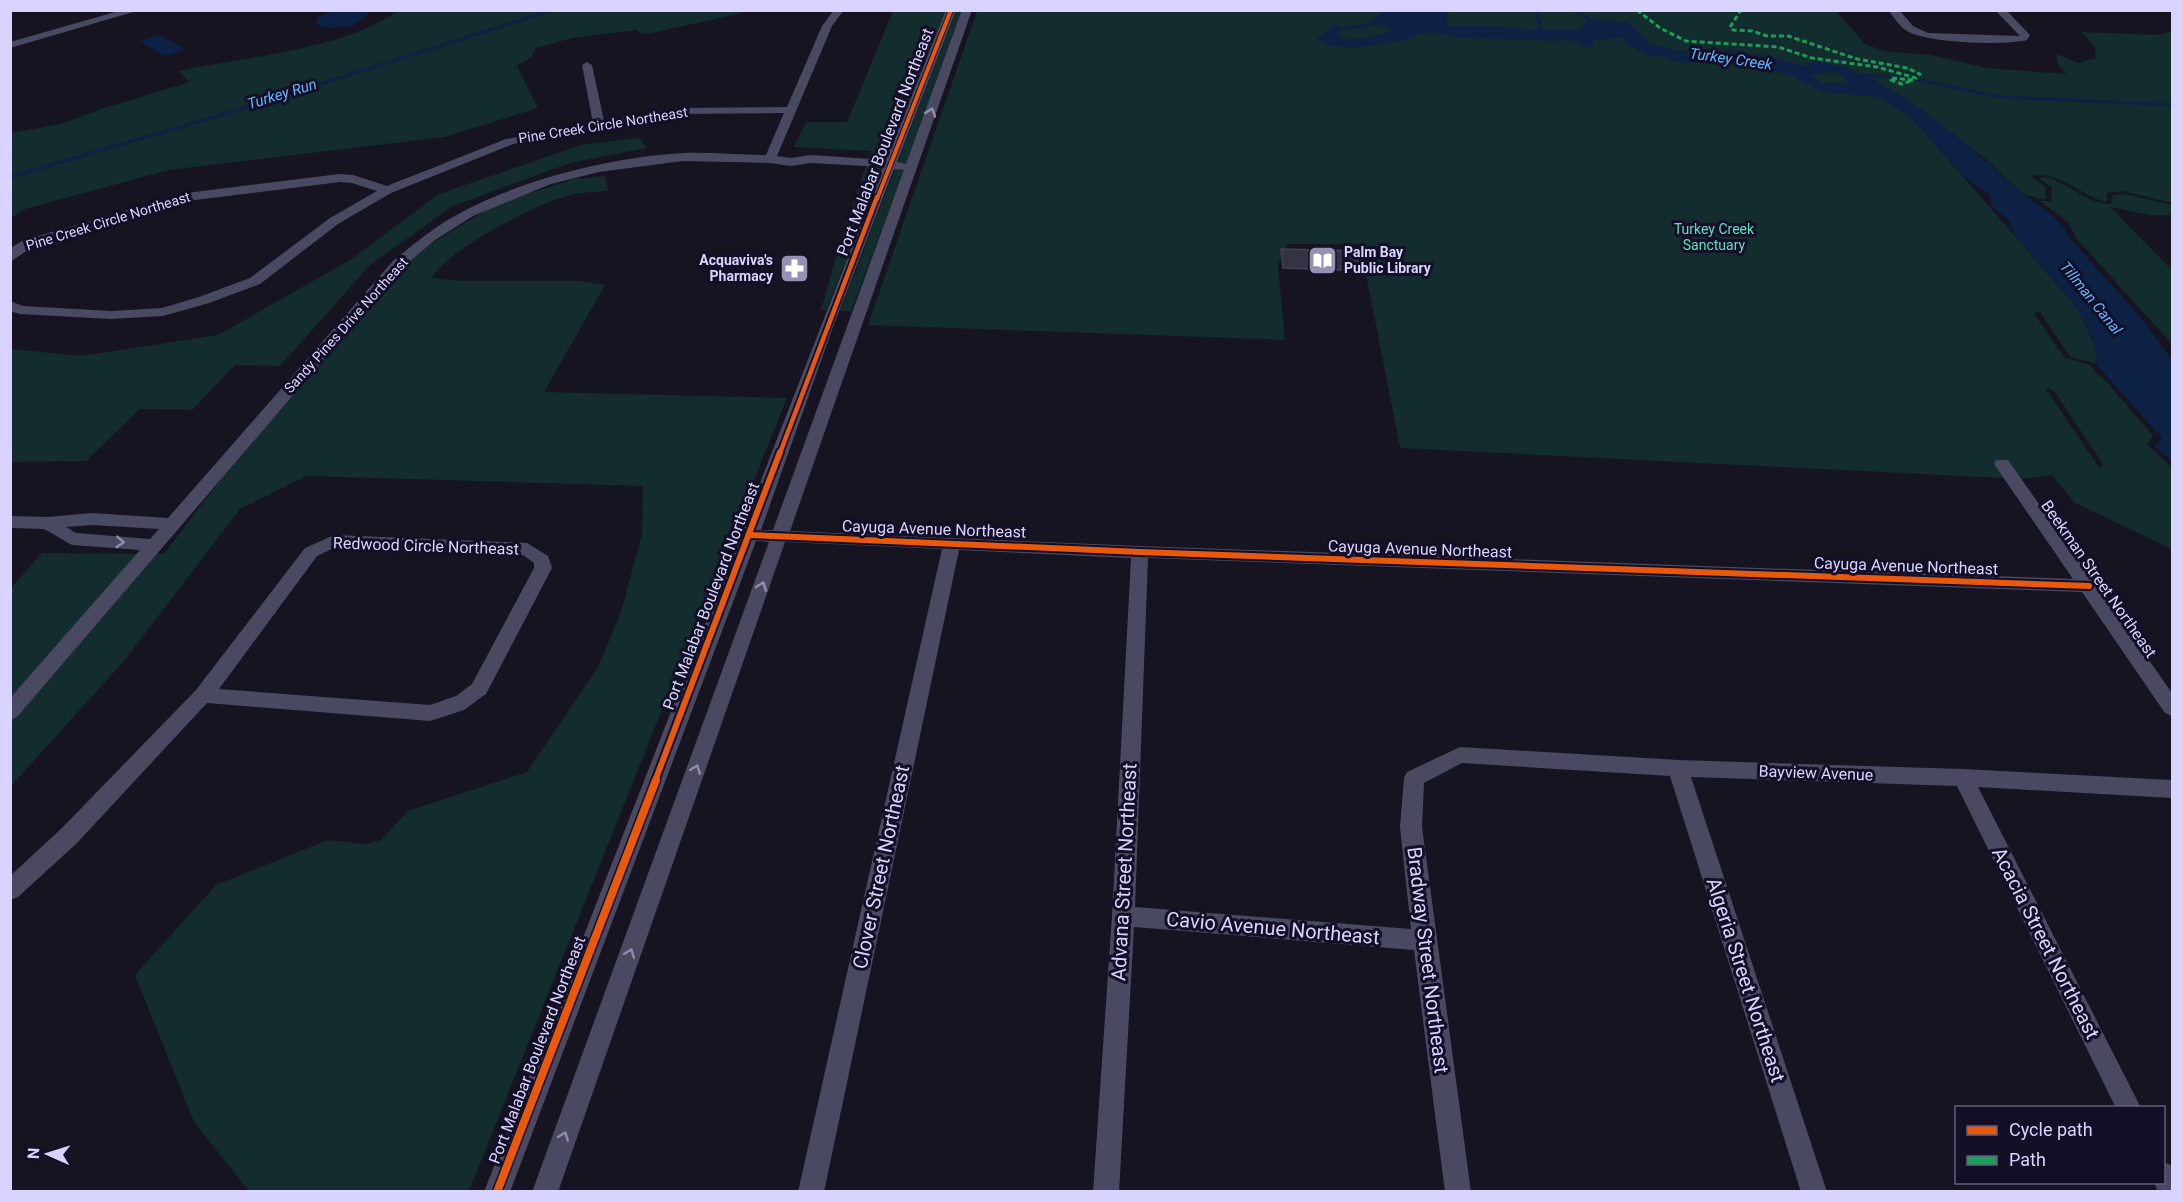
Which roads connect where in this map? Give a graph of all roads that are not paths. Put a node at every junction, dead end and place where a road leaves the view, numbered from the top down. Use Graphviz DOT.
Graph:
graph roads {
  1 [pos="116,10"];
  2 [pos="135,10"];
  3 [pos="839,10"];
  4 [pos="951,10"];
  5 [pos="967,10"];
  6 [pos="1893,10"];
  7 [pos="2000,10"];
  8 [pos="10,40"];
  9 [pos="10,45"];
  10 [pos="587,65"];
  11 [pos="791,110"];
  12 [pos="599,125"];
  13 [pos="770,159"];
  14 [pos="891,167"];
  15 [pos="912,168"];
  16 [pos="387,190"];
  17 [pos="10,258"];
  18 [pos="10,305"];
  19 [pos="801,396"];
  20 [pos="828,397"];
  21 [pos="2002,464"];
  22 [pos="110,520"];
  23 [pos="10,522"];
  24 [pos="48,523"];
  25 [pos="173,524"];
  26 [pos="750,535"];
  27 [pos="780,536"];
  28 [pos="91,541"];
  29 [pos="952,543"];
  30 [pos="155,544"];
  31 [pos="1140,552"];
  32 [pos="2089,586"];
  33 [pos="203,694"];
  34 [pos="2172,708"];
  35 [pos="10,712"];
  36 [pos="1460,755"];
  37 [pos="1678,768"];
  38 [pos="1963,778"];
  39 [pos="2172,789"];
  40 [pos="10,890"];
  41 [pos="1123,916"];
  42 [pos="1424,940"];
  43 [pos="2128,1106"];
  44 [pos="497,1191"];
  45 [pos="545,1191"];
  46 [pos="811,1191"];
  47 [pos="1106,1191"];
  48 [pos="1458,1191"];
  49 [pos="1814,1191"];
  1 -- 8 [label="street"];
  2 -- 9 [label="street"];
  3 -- 11 [label="street"];
  4 -- 14 [label="street, Port Malabar Boulevard Northeast"];
  15 -- 5 [label="street, Port Malabar Boulevard Northeast, one-way"];
  6 -- 7 [label="street"];
  10 -- 12 [label="street"];
  11 -- 12 [label="street, Pine Creek Circle Northeast"];
  11 -- 13 [label="street"];
  12 -- 16 [label="street, Pine Creek Circle Northeast"];
  13 -- 14 [label="street, Sandy Pines Drive Northeast"];
  13 -- 25 [label="street, Sandy Pines Drive Northeast"];
  14 -- 15 [label="street"];
  14 -- 19 [label="street, Port Malabar Boulevard Northeast"];
  15 -- 20 [label="street, Port Malabar Boulevard Northeast"];
  16 -- 17 [label="street, Pine Creek Circle Northeast"];
  16 -- 18 [label="street, Pine Creek Circle Northeast"];
  19 -- 20 [label="street"];
  19 -- 26 [label="street, Port Malabar Boulevard Northeast"];
  20 -- 27 [label="street, Port Malabar Boulevard Northeast"];
  21 -- 32 [label="street, Beekman Street Northeast"];
  22 -- 24 [label="street"];
  22 -- 25 [label="street"];
  22 -- 28 [label="street"];
  23 -- 24 [label="street"];
  24 -- 28 [label="street"];
  25 -- 30 [label="street, Sandy Pines Drive Northeast"];
  26 -- 27 [label="street, Cayuga Avenue Northeast"];
  26 -- 44 [label="street, Port Malabar Boulevard Northeast"];
  27 -- 29 [label="street, Cayuga Avenue Northeast"];
  45 -- 27 [label="street, Port Malabar Boulevard Northeast, one-way"];
  28 -- 30 [label="street, one-way"];
  29 -- 31 [label="street, Cayuga Avenue Northeast"];
  29 -- 46 [label="street, Clover Street Northeast"];
  30 -- 35 [label="street, Sandy Pines Drive Northeast"];
  31 -- 32 [label="street, Cayuga Avenue Northeast"];
  31 -- 41 [label="street, Advana Street Northeast"];
  32 -- 34 [label="street, Beekman Street Northeast"];
  33 -- 33 [label="street, Redwood Circle Northeast"];
  33 -- 40 [label="street, Redwood Circle Northeast"];
  36 -- 37 [label="street, Bayview Avenue"];
  36 -- 42 [label="street, Bradway Street Northeast"];
  37 -- 38 [label="street, Bayview Avenue"];
  37 -- 49 [label="street, Algeria Street Northeast"];
  38 -- 39 [label="street, Bayview Avenue"];
  38 -- 43 [label="street, Acacia Street Northeast"];
  41 -- 42 [label="street, Cavio Avenue Northeast"];
  41 -- 47 [label="street, Advana Street Northeast"];
  42 -- 48 [label="street, Bradway Street Northeast"];
}
